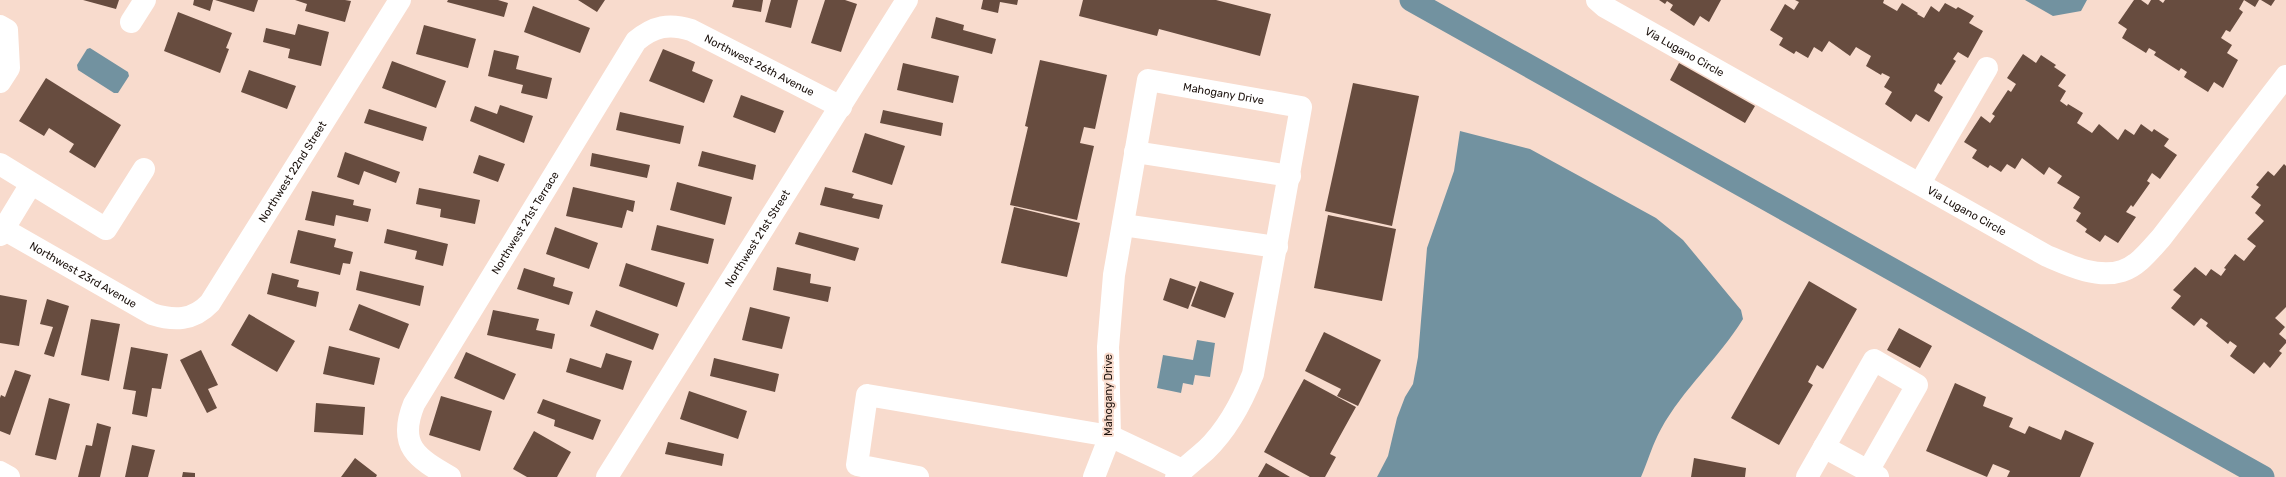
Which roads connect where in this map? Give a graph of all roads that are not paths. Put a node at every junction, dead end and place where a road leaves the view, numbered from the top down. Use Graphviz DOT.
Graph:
graph roads {
  1 [pos="145,0"];
  2 [pos="400,0"];
  3 [pos="907,0"];
  4 [pos="1597,0"];
  5 [pos="131,22"];
  6 [pos="676,25"];
  7 [pos="0,26"];
  8 [pos="1987,68"];
  9 [pos="2286,76"];
  10 [pos="0,82"];
  11 [pos="841,107"];
  12 [pos="1136,152"];
  13 [pos="0,164"];
  14 [pos="144,169"];
  15 [pos="1290,176"];
  16 [pos="1920,183"];
  17 [pos="31,184"];
  18 [pos="1123,225"];
  19 [pos="1,231"];
  20 [pos="1277,247"];
  21 [pos="168,319"];
  22 [pos="1110,436"];
  23 [pos="1824,447"];
  24 [pos="0,472"];
  25 [pos="1179,474"];
  26 [pos="1873,474"];
  27 [pos="9,477"];
  28 [pos="450,477"];
  29 [pos="607,477"];
  30 [pos="918,477"];
  31 [pos="1094,477"];
  32 [pos="1807,477"];
  1 -- 5 [label="street"];
  2 -- 21 [label="street, Northwest 22nd Street"];
  3 -- 11 [label="street, Northwest 21st Street"];
  4 -- 16 [label="street, Via Lugano Circle"];
  6 -- 11 [label="street, Northwest 26th Avenue"];
  6 -- 28 [label="street, Northwest 21st Terrace"];
  7 -- 10 [label="street"];
  8 -- 16 [label="street"];
  9 -- 16 [label="street, Via Lugano Circle"];
  11 -- 29 [label="street, Northwest 21st Street"];
  12 -- 15 [label="street"];
  12 -- 15 [label="street, Mahogany Drive"];
  12 -- 18 [label="street, Mahogany Drive"];
  13 -- 17 [label="street"];
  14 -- 17 [label="street"];
  15 -- 20 [label="street, Mahogany Drive"];
  17 -- 19 [label="street"];
  18 -- 20 [label="street"];
  18 -- 22 [label="street, Mahogany Drive"];
  19 -- 21 [label="street, Northwest 23rd Avenue"];
  20 -- 25 [label="street, Mahogany Drive"];
  22 -- 25 [label="street"];
  22 -- 30 [label="street"];
  22 -- 31 [label="street, Mahogany Drive"];
  23 -- 26 [label="street"];
  23 -- 26 [label="street"];
  23 -- 32 [label="street"];
  24 -- 27 [label="street"];
}
